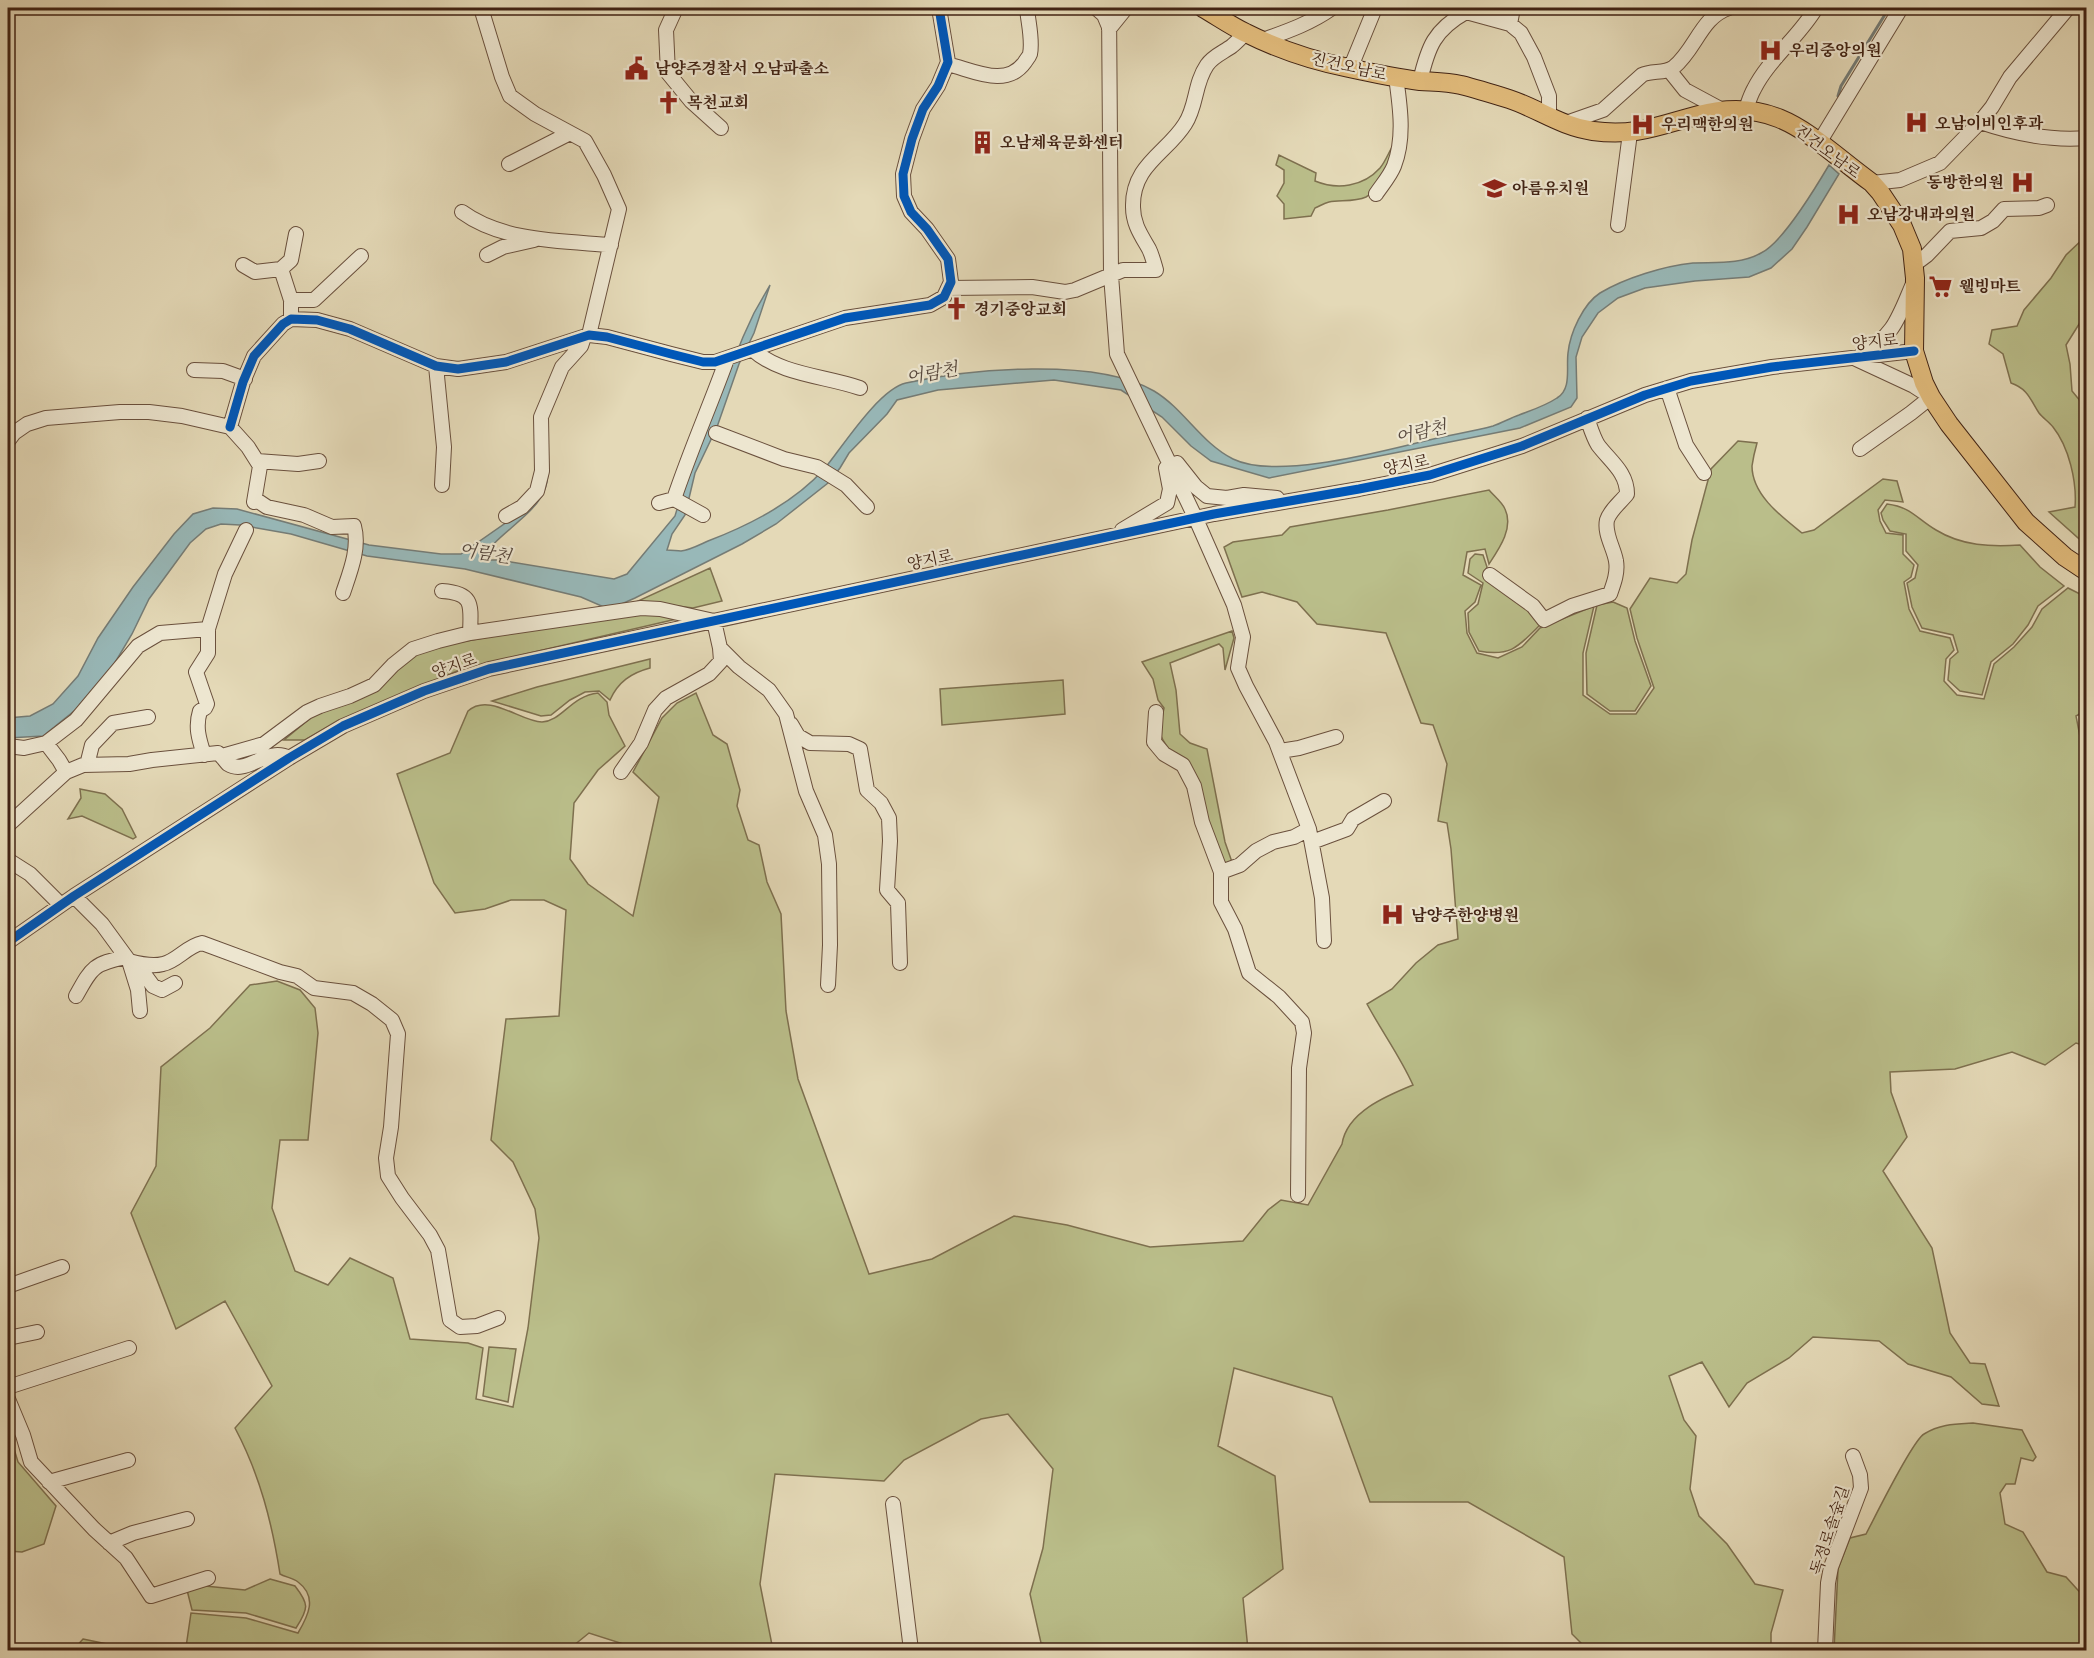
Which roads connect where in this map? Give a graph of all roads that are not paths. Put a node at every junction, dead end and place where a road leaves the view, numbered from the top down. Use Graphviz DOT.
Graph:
graph roads {
  1 [pos="481,8"];
  2 [pos="676,8"];
  3 [pos="939,8"];
  4 [pos="1027,8"];
  5 [pos="1096,8"];
  6 [pos="1109,8"];
  7 [pos="1126,8"];
  8 [pos="1203,8"];
  9 [pos="1332,8"];
  10 [pos="1375,8"];
  11 [pos="1513,8"];
  12 [pos="1729,8"];
  13 [pos="1816,8"];
  14 [pos="1901,8"];
  15 [pos="2068,8"];
  16 [pos="1510,24"];
  17 [pos="1109,29"];
  18 [pos="1246,33"];
  19 [pos="1263,40"];
  20 [pos="947,64"];
  21 [pos="1350,69"];
  22 [pos="1669,70"];
  23 [pos="1396,77"];
  24 [pos="1420,81"];
  25 [pos="1724,111"];
  26 [pos="1745,111"];
  27 [pos="1556,121"];
  28 [pos="1980,122"];
  29 [pos="721,128"];
  30 [pos="570,133"];
  31 [pos="1630,133"];
  32 [pos="2086,138"];
  33 [pos="1820,141"];
  34 [pos="509,164"];
  35 [pos="1872,183"];
  36 [pos="1376,194"];
  37 [pos="2047,205"];
  38 [pos="462,212"];
  39 [pos="1618,225"];
  40 [pos="296,234"];
  41 [pos="536,239"];
  42 [pos="611,245"];
  43 [pos="488,255"];
  44 [pos="361,256"];
  45 [pos="243,265"];
  46 [pos="281,269"];
  47 [pos="1915,271"];
  48 [pos="1111,274"];
  49 [pos="948,288"];
  50 [pos="291,300"];
  51 [pos="291,319"];
  52 [pos="586,336"];
  53 [pos="751,350"];
  54 [pos="1914,351"];
  55 [pos="1854,358"];
  56 [pos="727,359"];
  57 [pos="436,366"];
  58 [pos="194,370"];
  59 [pos="245,379"];
  60 [pos="860,388"];
  61 [pos="1667,388"];
  62 [pos="1931,397"];
  63 [pos="1587,418"];
  64 [pos="230,427"];
  65 [pos="716,434"];
  66 [pos="1156,434"];
  67 [pos="8,441"];
  68 [pos="1860,449"];
  69 [pos="257,461"];
  70 [pos="319,461"];
  71 [pos="1704,473"];
  72 [pos="442,485"];
  73 [pos="674,499"];
  74 [pos="1296,500"];
  75 [pos="659,503"];
  76 [pos="867,507"];
  77 [pos="697,512"];
  78 [pos="506,516"];
  79 [pos="1196,519"];
  80 [pos="246,530"];
  81 [pos="1113,536"];
  82 [pos="2086,571"];
  83 [pos="1490,575"];
  84 [pos="441,591"];
  85 [pos="343,593"];
  86 [pos="714,621"];
  87 [pos="208,629"];
  88 [pos="470,633"];
  89 [pos="720,648"];
  90 [pos="1156,712"];
  91 [pos="786,714"];
  92 [pos="148,717"];
  93 [pos="1336,737"];
  94 [pos="46,743"];
  95 [pos="8,746"];
  96 [pos="1280,751"];
  97 [pos="204,755"];
  98 [pos="222,756"];
  99 [pos="290,758"];
  100 [pos="87,765"];
  101 [pos="66,772"];
  102 [pos="621,772"];
  103 [pos="1384,801"];
  104 [pos="8,825"];
  105 [pos="1310,836"];
  106 [pos="8,860"];
  107 [pos="1221,872"];
  108 [pos="74,896"];
  109 [pos="61,905"];
  110 [pos="8,942"];
  111 [pos="1324,942"];
  112 [pos="130,960"];
  113 [pos="900,963"];
  114 [pos="175,983"];
  115 [pos="828,985"];
  116 [pos="76,996"];
  117 [pos="140,1011"];
  118 [pos="1298,1195"];
  119 [pos="62,1267"];
  120 [pos="8,1286"];
  121 [pos="498,1318"];
  122 [pos="37,1332"];
  123 [pos="8,1338"];
  124 [pos="129,1348"];
  125 [pos="8,1387"];
  126 [pos="8,1399"];
  127 [pos="1853,1456"];
  128 [pos="128,1460"];
  129 [pos="49,1482"];
  130 [pos="893,1504"];
  131 [pos="187,1519"];
  132 [pos="109,1543"];
  133 [pos="208,1578"];
  134 [pos="911,1650"];
  135 [pos="1825,1650"];
  1 -- 30 [label="street"];
  2 -- 29 [label="street"];
  3 -- 20 [label="street"];
  4 -- 20 [label="street"];
  5 -- 17 [label="street"];
  6 -- 17 [label="street"];
  7 -- 17 [label="street"];
  8 -- 18 [label="main road, 진건오남로"];
  9 -- 19 [label="street"];
  10 -- 21 [label="street"];
  11 -- 16 [label="street"];
  12 -- 22 [label="street"];
  13 -- 26 [label="street"];
  14 -- 33 [label="street"];
  15 -- 28 [label="street"];
  16 -- 24 [label="street"];
  16 -- 27 [label="street"];
  17 -- 48 [label="street"];
  18 -- 19 [label="main road, 진건오남로"];
  18 -- 48 [label="street"];
  19 -- 21 [label="main road, 진건오남로"];
  20 -- 49 [label="street"];
  21 -- 23 [label="main road, 진건오남로"];
  22 -- 25 [label="street"];
  22 -- 27 [label="street"];
  23 -- 24 [label="main road, 진건오남로"];
  23 -- 36 [label="street"];
  24 -- 27 [label="main road, 진건오남로"];
  25 -- 26 [label="main road, 진건오남로"];
  25 -- 31 [label="main road, 진건오남로"];
  26 -- 33 [label="main road, 진건오남로"];
  27 -- 31 [label="main road, 진건오남로"];
  28 -- 32 [label="street"];
  28 -- 35 [label="street"];
  30 -- 34 [label="street"];
  30 -- 42 [label="street"];
  31 -- 39 [label="street"];
  33 -- 35 [label="main road, 진건오남로"];
  35 -- 47 [label="main road, 진건오남로"];
  37 -- 47 [label="street"];
  38 -- 41 [label="street"];
  40 -- 46 [label="street"];
  41 -- 42 [label="street"];
  41 -- 43 [label="street"];
  42 -- 52 [label="street"];
  44 -- 50 [label="street"];
  45 -- 46 [label="street"];
  46 -- 50 [label="street"];
  47 -- 54 [label="main road, 진건오남로"];
  47 -- 55 [label="street"];
  48 -- 49 [label="street"];
  48 -- 66 [label="street"];
  49 -- 53 [label="street"];
  50 -- 51 [label="street"];
  51 -- 57 [label="street"];
  51 -- 59 [label="street"];
  52 -- 56 [label="street"];
  52 -- 57 [label="street"];
  52 -- 78 [label="street"];
  53 -- 56 [label="street"];
  53 -- 60 [label="street"];
  54 -- 55 [label="street, 양지로"];
  54 -- 62 [label="main road, 진건오남로"];
  55 -- 61 [label="street, 양지로"];
  55 -- 62 [label="street"];
  56 -- 73 [label="street"];
  57 -- 72 [label="street"];
  58 -- 59 [label="street"];
  59 -- 64 [label="street"];
  61 -- 63 [label="street, 양지로"];
  61 -- 71 [label="street"];
  62 -- 68 [label="street"];
  62 -- 82 [label="main road, 진건오남로"];
  63 -- 74 [label="street, 양지로"];
  63 -- 83 [label="street"];
  64 -- 67 [label="street"];
  64 -- 69 [label="street"];
  65 -- 76 [label="street"];
  66 -- 74 [label="street"];
  66 -- 79 [label="street"];
  66 -- 81 [label="street"];
  69 -- 70 [label="street"];
  69 -- 85 [label="street"];
  73 -- 75 [label="street"];
  73 -- 77 [label="street"];
  74 -- 79 [label="street, 양지로"];
  79 -- 81 [label="street, 양지로"];
  79 -- 96 [label="street"];
  80 -- 87 [label="street"];
  81 -- 86 [label="street, 양지로"];
  84 -- 88 [label="street"];
  86 -- 88 [label="street"];
  86 -- 89 [label="street"];
  86 -- 99 [label="street, 양지로"];
  87 -- 94 [label="street"];
  87 -- 97 [label="street"];
  88 -- 98 [label="street"];
  89 -- 91 [label="street"];
  89 -- 102 [label="street"];
  90 -- 107 [label="street"];
  91 -- 113 [label="street"];
  91 -- 115 [label="street"];
  92 -- 100 [label="street"];
  93 -- 96 [label="street"];
  94 -- 95 [label="street"];
  94 -- 101 [label="street"];
  96 -- 105 [label="street"];
  97 -- 98 [label="street"];
  97 -- 100 [label="street"];
  98 -- 99 [label="street"];
  99 -- 108 [label="street, 양지로"];
  100 -- 101 [label="street"];
  101 -- 104 [label="street"];
  103 -- 105 [label="street"];
  105 -- 107 [label="street"];
  105 -- 111 [label="street"];
  106 -- 109 [label="street"];
  107 -- 118 [label="street"];
  108 -- 109 [label="street, 양지로"];
  108 -- 112 [label="street"];
  109 -- 110 [label="street, 양지로"];
  112 -- 114 [label="street"];
  112 -- 116 [label="street"];
  112 -- 117 [label="street"];
  112 -- 121 [label="street"];
  119 -- 120 [label="street"];
  122 -- 123 [label="street"];
  124 -- 125 [label="street"];
  126 -- 129 [label="street"];
  127 -- 135 [label="street, 독정로솔숲길"];
  128 -- 129 [label="street"];
  129 -- 132 [label="street"];
  130 -- 134 [label="street"];
  131 -- 132 [label="street"];
  132 -- 133 [label="street"];
}
